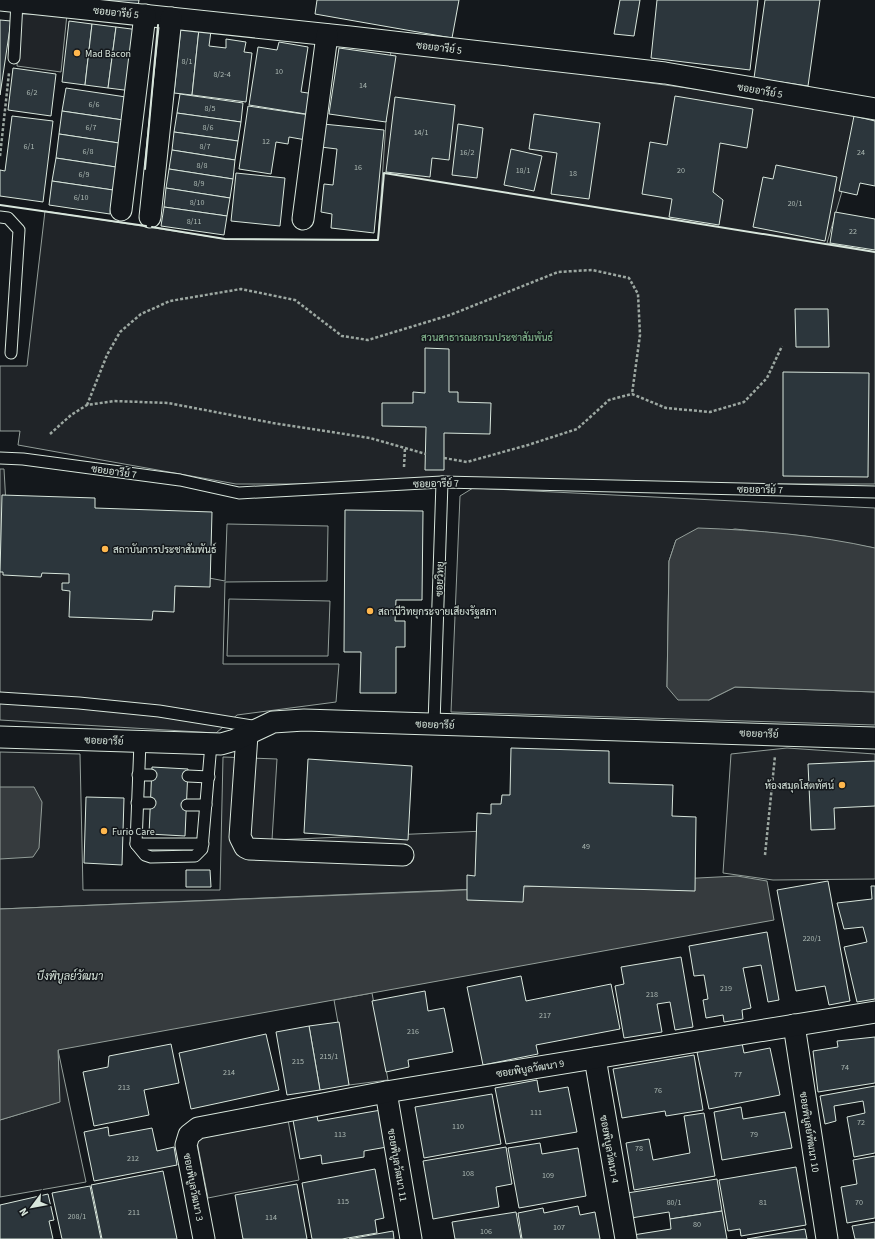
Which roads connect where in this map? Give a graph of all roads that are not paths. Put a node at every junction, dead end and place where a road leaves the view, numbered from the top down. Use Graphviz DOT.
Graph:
graph roads {
  1 [pos="8,1"];
  2 [pos="37,2"];
  3 [pos="145,15"];
  4 [pos="171,18"];
  5 [pos="327,35"];
  6 [pos="14,58"];
  7 [pos="875,109"];
  8 [pos="121,210"];
  9 [pos="0,218"];
  10 [pos="150,218"];
  11 [pos="304,219"];
  12 [pos="11,353"];
  13 [pos="0,458"];
  14 [pos="442,482"];
  15 [pos="875,492"];
  16 [pos="0,698"];
  17 [pos="434,724"];
  18 [pos="255,731"];
  19 [pos="0,737"];
  20 [pos="875,738"];
  21 [pos="140,742"];
  22 [pos="211,744"];
  23 [pos="138,775"];
  24 [pos="151,775"];
  25 [pos="188,776"];
  26 [pos="209,777"];
  27 [pos="137,803"];
  28 [pos="150,803"];
  29 [pos="187,805"];
  30 [pos="206,805"];
  31 [pos="403,855"];
  32 [pos="875,1012"];
  33 [pos="794,1025"];
  34 [pos="595,1058"];
  35 [pos="386,1092"];
  36 [pos="189,1135"];
  37 [pos="204,1239"];
  38 [pos="411,1239"];
  39 [pos="626,1239"];
  40 [pos="827,1239"];
  1 -- 2 [label="street, ซอยอารีย์ 5"];
  1 -- 6 [label="lane"];
  2 -- 3 [label="street, ซอยอารีย์ 5"];
  3 -- 4 [label="street, ซอยอารีย์ 5"];
  3 -- 8 [label="street"];
  4 -- 5 [label="street, ซอยอารีย์ 5"];
  4 -- 10 [label="street"];
  5 -- 7 [label="street, ซอยอารีย์ 5"];
  5 -- 11 [label="street"];
  9 -- 12 [label="lane"];
  13 -- 14 [label="lane, ซอยอารีย์ 7"];
  14 -- 15 [label="lane, ซอยอารีย์ 7"];
  14 -- 17 [label="lane, ซอยวิทยุ"];
  16 -- 18 [label="lane"];
  17 -- 18 [label="street, ซอยอารีย์"];
  17 -- 20 [label="street, ซอยอารีย์"];
  18 -- 22 [label="street, ซอยอารีย์"];
  18 -- 31 [label="street"];
  19 -- 21 [label="street, ซอยอารีย์"];
  21 -- 22 [label="street, ซอยอารีย์"];
  21 -- 23 [label="lane"];
  22 -- 26 [label="lane"];
  23 -- 24 [label="lane"];
  23 -- 27 [label="lane"];
  25 -- 26 [label="lane"];
  26 -- 30 [label="lane"];
  27 -- 28 [label="lane"];
  27 -- 30 [label="lane"];
  29 -- 30 [label="lane"];
  32 -- 33 [label="street, ซอยพิบูลวัฒนา 9"];
  33 -- 34 [label="street, ซอยพิบูลวัฒนา 9"];
  33 -- 40 [label="street, ซอยพิบูลย์พัฒนา 10"];
  34 -- 35 [label="street, ซอยพิบูลวัฒนา 9"];
  34 -- 39 [label="street, ซอยพิบูลวัฒนา 4"];
  35 -- 36 [label="street, ซอยพิบูลวัฒนา 9"];
  35 -- 38 [label="street, ซอยพิบูลวัฒนา 11"];
  36 -- 37 [label="street, ซอยพิบูลวัฒนา 3"];
}
